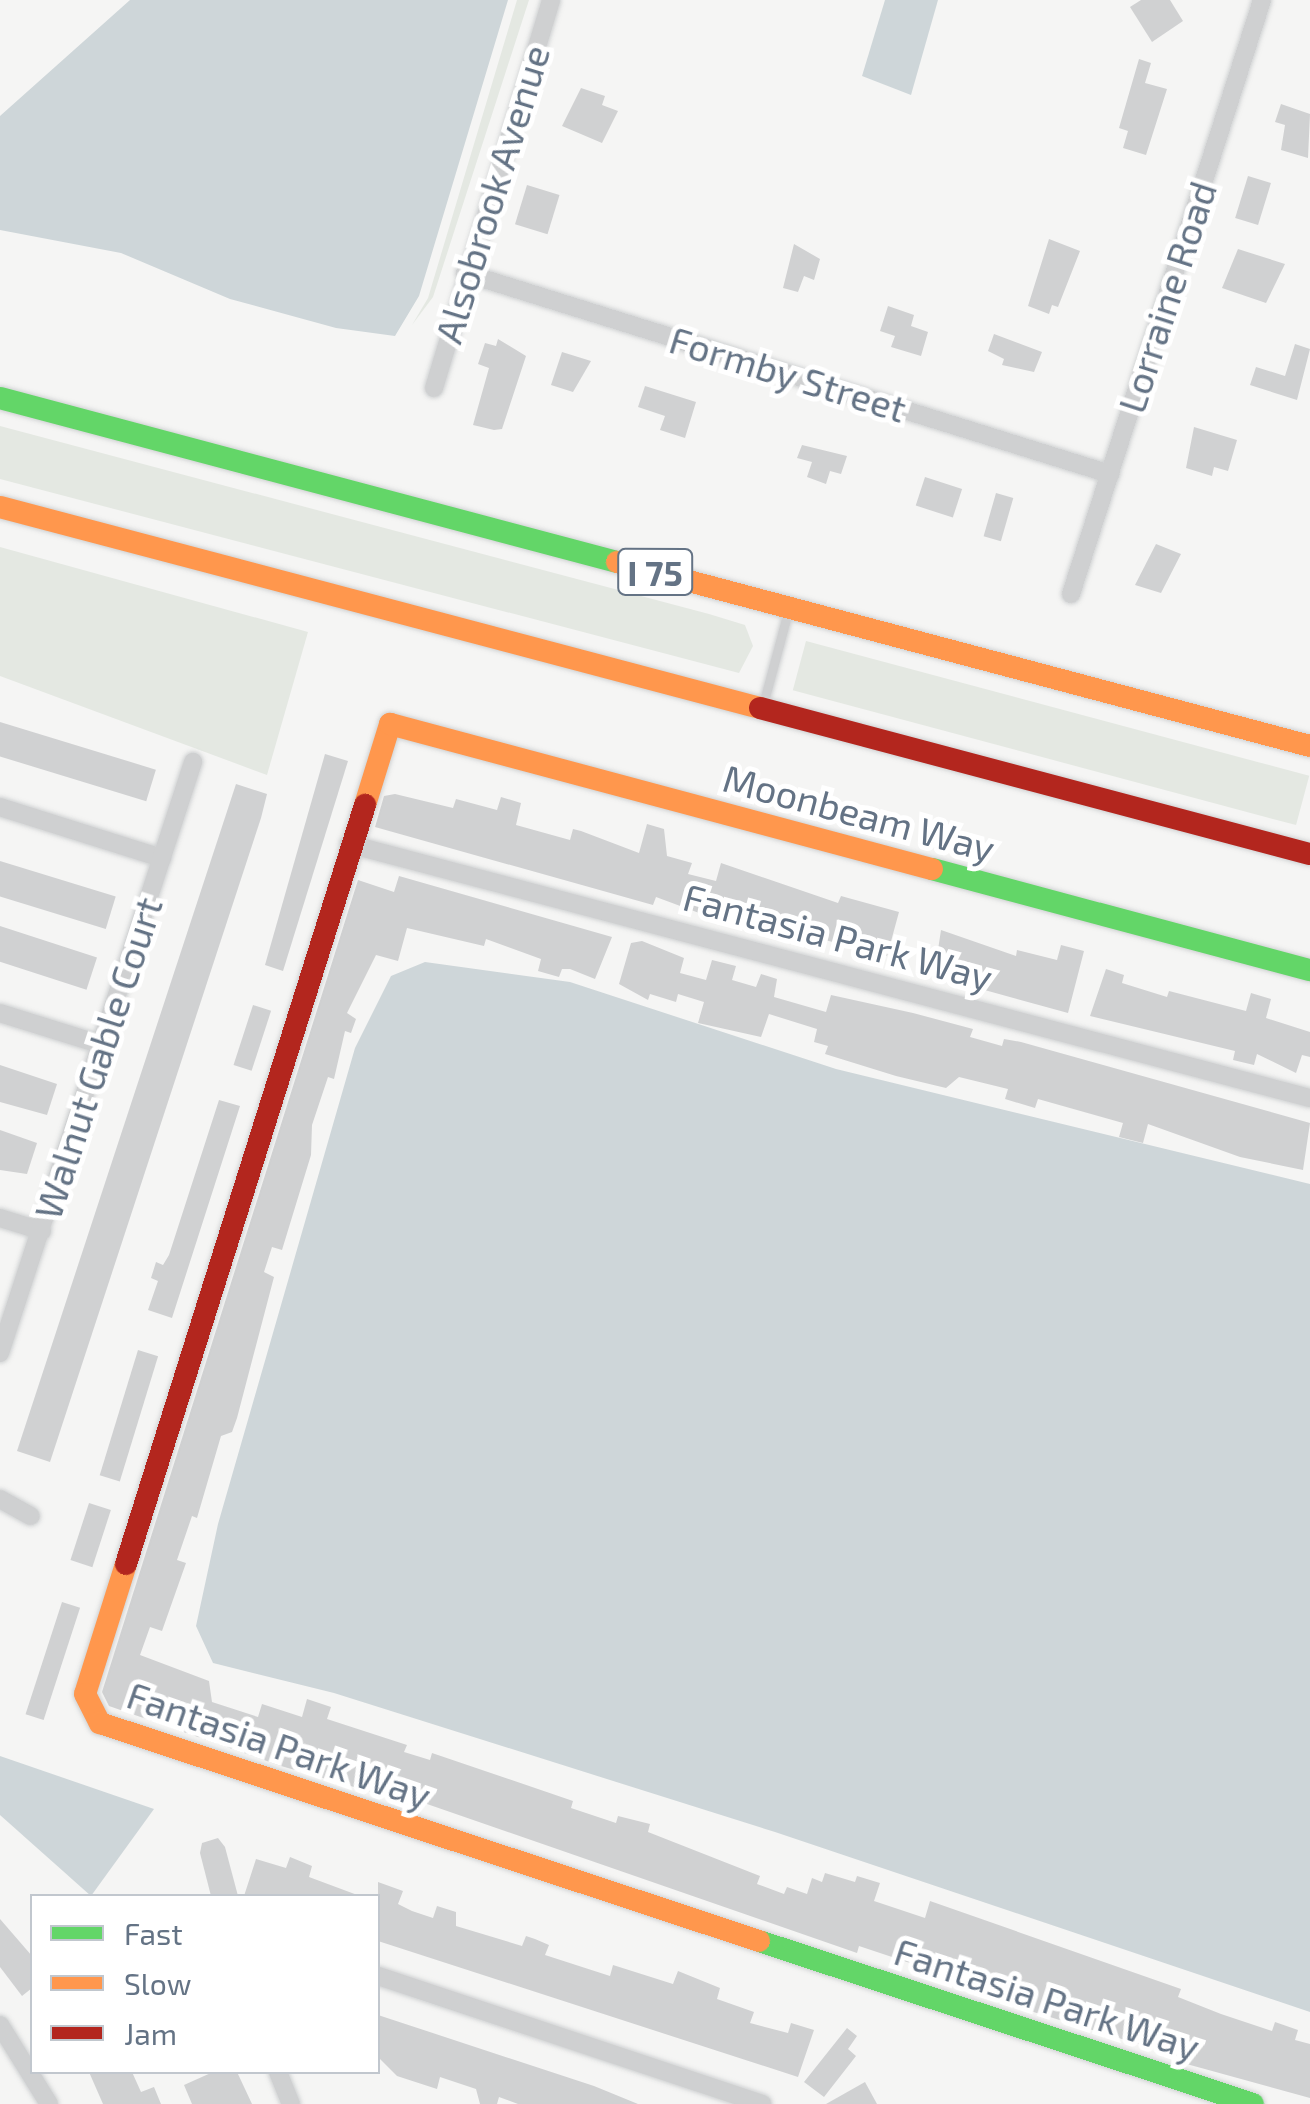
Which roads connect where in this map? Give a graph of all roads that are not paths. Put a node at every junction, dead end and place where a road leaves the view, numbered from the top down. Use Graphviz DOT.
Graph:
graph roads {
  1 [pos="551,0"];
  2 [pos="1262,0"];
  3 [pos="466,273"];
  4 [pos="434,388"];
  5 [pos="0,398"];
  6 [pos="1110,474"];
  7 [pos="0,506"];
  8 [pos="1071,594"];
  9 [pos="789,608"];
  10 [pos="762,709"];
  11 [pos="390,724"];
  12 [pos="1310,746"];
  13 [pos="193,762"];
  14 [pos="0,807"];
  15 [pos="349,844"];
  16 [pos="1310,854"];
  17 [pos="162,858"];
  18 [pos="1310,970"];
  19 [pos="0,1013"];
  20 [pos="104,1045"];
  21 [pos="1310,1098"];
  22 [pos="0,1218"];
  23 [pos="42,1231"];
  24 [pos="0,1353"];
  25 [pos="0,1499"];
  26 [pos="32,1516"];
  27 [pos="380,1977"];
  28 [pos="0,2025"];
  29 [pos="30,2072"];
  30 [pos="31,2074"];
  31 [pos="279,2074"];
  32 [pos="50,2104"];
  33 [pos="290,2104"];
  34 [pos="762,2104"];
  35 [pos="1253,2104"];
  1 -- 3 [label="street, Alsobrook Avenue"];
  2 -- 6 [label="street, Lorraine Road"];
  3 -- 4 [label="street, Alsobrook Avenue"];
  3 -- 6 [label="street, Formby Street"];
  5 -- 9 [label="main road, I 75"];
  6 -- 8 [label="street, Lorraine Road"];
  7 -- 10 [label="main road"];
  9 -- 10 [label="lane"];
  9 -- 12 [label="main road, I 75"];
  10 -- 16 [label="main road"];
  11 -- 15 [label="main road, Fantasia Park Way"];
  11 -- 18 [label="main road, Moonbeam Way"];
  13 -- 17 [label="street, Walnut Gable Court"];
  14 -- 17 [label="street"];
  15 -- 21 [label="street, Fantasia Park Way"];
  15 -- 35 [label="main road, Fantasia Park Way"];
  17 -- 20 [label="street, Walnut Gable Court"];
  19 -- 20 [label="street"];
  20 -- 23 [label="street, Walnut Gable Court"];
  22 -- 23 [label="street"];
  23 -- 24 [label="street, Walnut Gable Court"];
  25 -- 26 [label="street"];
  27 -- 34 [label="street"];
  28 -- 29 [label="street"];
  30 -- 32 [label="street"];
  31 -- 33 [label="street"];
}
